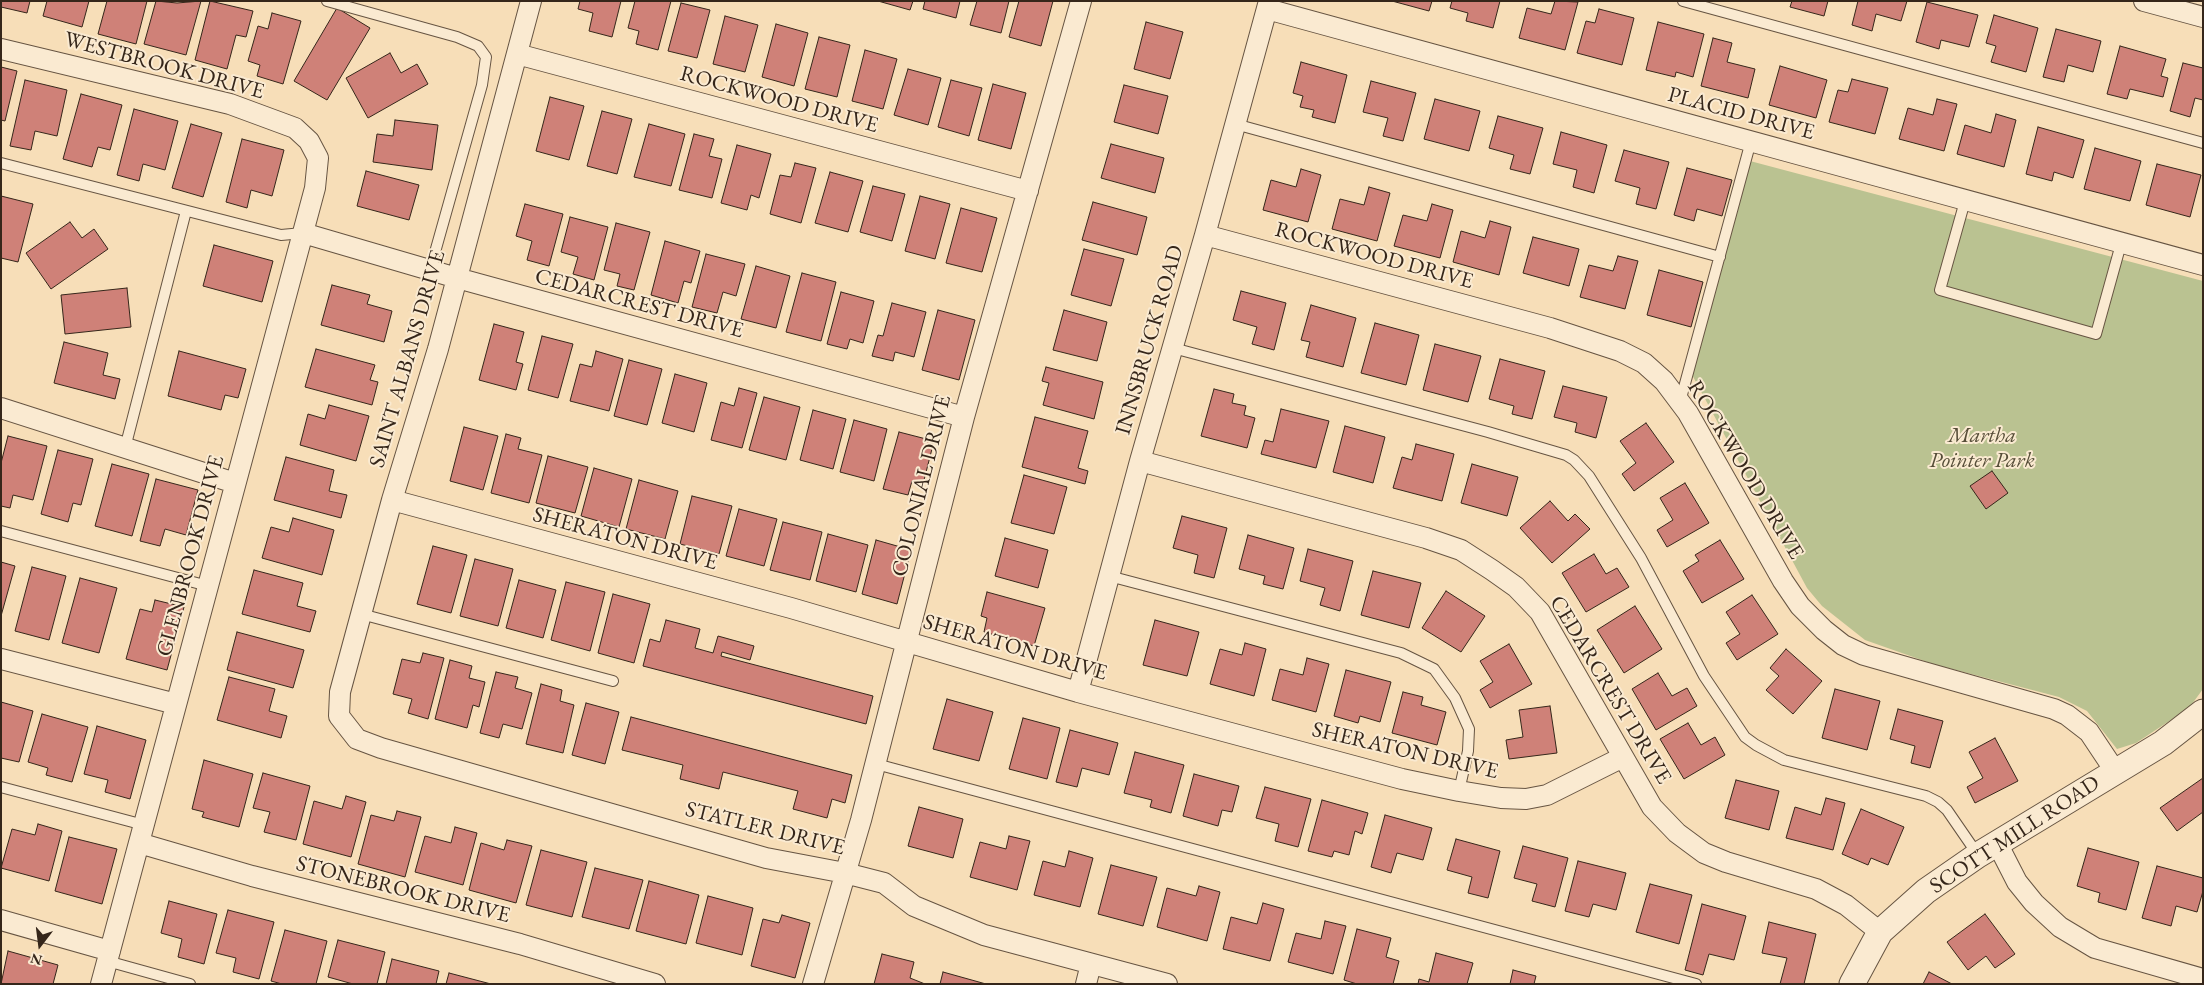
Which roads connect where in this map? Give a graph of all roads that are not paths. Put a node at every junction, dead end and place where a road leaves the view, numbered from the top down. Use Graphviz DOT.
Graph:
graph roads {
  1 [pos="327,1"];
  2 [pos="532,1"];
  3 [pos="1081,1"];
  4 [pos="1683,1"];
  5 [pos="2144,1"];
  6 [pos="1268,5"];
  7 [pos="2203,17"];
  8 [pos="1,49"];
  9 [pos="517,54"];
  10 [pos="1235,124"];
  11 [pos="309,141"];
  12 [pos="1751,141"];
  13 [pos="2203,143"];
  14 [pos="1,163"];
  15 [pos="1028,191"];
  16 [pos="1965,201"];
  17 [pos="186,211"];
  18 [pos="303,233"];
  19 [pos="1205,235"];
  20 [pos="2121,244"];
  21 [pos="1720,257"];
  22 [pos="2203,265"];
  23 [pos="430,270"];
  24 [pos="457,278"];
  25 [pos="1172,348"];
  26 [pos="1680,403"];
  27 [pos="1,408"];
  28 [pos="964,417"];
  29 [pos="125,448"];
  30 [pos="1140,461"];
  31 [pos="236,483"];
  32 [pos="392,500"];
  33 [pos="1,531"];
  34 [pos="1109,576"];
  35 [pos="208,586"];
  36 [pos="361,614"];
  37 [pos="907,642"];
  38 [pos="1,659"];
  39 [pos="613,681"];
  40 [pos="1078,692"];
  41 [pos="176,704"];
  42 [pos="2203,712"];
  43 [pos="349,728"];
  44 [pos="1623,757"];
  45 [pos="876,764"];
  46 [pos="2115,770"];
  47 [pos="1,787"];
  48 [pos="1459,791"];
  49 [pos="142,834"];
  50 [pos="1987,849"];
  51 [pos="845,873"];
  52 [pos="1,920"];
  53 [pos="1880,932"];
  54 [pos="109,956"];
  55 [pos="1092,964"];
  56 [pos="2203,979"];
  57 [pos="102,984"];
  58 [pos="190,984"];
  59 [pos="655,984"];
  60 [pos="813,984"];
  61 [pos="1086,984"];
  62 [pos="1167,984"];
  63 [pos="1696,984"];
  64 [pos="1852,984"];
  1 -- 23 [label="lane"];
  2 -- 9 [label="street, SAINT ALBANS DRIVE"];
  3 -- 15 [label="street, COLONIAL DRIVE"];
  4 -- 13 [label="lane"];
  5 -- 7 [label="street"];
  6 -- 10 [label="street, INNSBRUCK ROAD"];
  6 -- 12 [label="street, PLACID DRIVE"];
  8 -- 11 [label="street, WESTBROOK DRIVE"];
  9 -- 15 [label="street, ROCKWOOD DRIVE"];
  9 -- 24 [label="street, SAINT ALBANS DRIVE"];
  10 -- 19 [label="street, INNSBRUCK ROAD"];
  10 -- 21 [label="lane"];
  11 -- 18 [label="street, GLENBROOK DRIVE"];
  12 -- 16 [label="street, PLACID DRIVE"];
  12 -- 21 [label="lane"];
  14 -- 17 [label="lane"];
  15 -- 28 [label="street, COLONIAL DRIVE"];
  16 -- 20 [label="street, PLACID DRIVE"];
  16 -- 20 [label="lane"];
  17 -- 18 [label="lane"];
  17 -- 29 [label="lane"];
  18 -- 23 [label="street, CEDARCREST DRIVE"];
  18 -- 31 [label="street, GLENBROOK DRIVE"];
  19 -- 25 [label="street, INNSBRUCK ROAD"];
  19 -- 26 [label="street, ROCKWOOD DRIVE"];
  20 -- 22 [label="street, PLACID DRIVE"];
  21 -- 26 [label="lane"];
  23 -- 24 [label="street, CEDARCREST DRIVE"];
  24 -- 28 [label="street, CEDARCREST DRIVE"];
  24 -- 32 [label="street, SAINT ALBANS DRIVE"];
  25 -- 30 [label="street, INNSBRUCK ROAD"];
  25 -- 50 [label="lane"];
  26 -- 46 [label="street, ROCKWOOD DRIVE"];
  27 -- 29 [label="street"];
  28 -- 37 [label="street, COLONIAL DRIVE"];
  29 -- 31 [label="street"];
  30 -- 34 [label="street, INNSBRUCK ROAD"];
  30 -- 44 [label="street, CEDARCREST DRIVE"];
  31 -- 35 [label="street, GLENBROOK DRIVE"];
  32 -- 36 [label="street, SAINT ALBANS DRIVE"];
  32 -- 37 [label="street, SHERATON DRIVE"];
  33 -- 35 [label="lane"];
  34 -- 40 [label="street, INNSBRUCK ROAD"];
  34 -- 48 [label="lane"];
  35 -- 41 [label="street, GLENBROOK DRIVE"];
  36 -- 39 [label="lane"];
  36 -- 43 [label="street, SAINT ALBANS DRIVE"];
  37 -- 40 [label="street, SHERATON DRIVE"];
  37 -- 45 [label="street, COLONIAL DRIVE"];
  38 -- 41 [label="street"];
  40 -- 48 [label="street, SHERATON DRIVE"];
  41 -- 49 [label="street, GLENBROOK DRIVE"];
  42 -- 46 [label="street, SCOTT MILL ROAD"];
  43 -- 51 [label="street, STATLER DRIVE"];
  44 -- 48 [label="street, SHERATON DRIVE"];
  44 -- 53 [label="street, CEDARCREST DRIVE"];
  45 -- 51 [label="street, COLONIAL DRIVE"];
  45 -- 63 [label="lane"];
  46 -- 50 [label="street, SCOTT MILL ROAD"];
  47 -- 49 [label="lane"];
  49 -- 54 [label="street, GLENBROOK DRIVE"];
  49 -- 59 [label="street, STONEBROOK DRIVE"];
  50 -- 53 [label="street, SCOTT MILL ROAD"];
  50 -- 56 [label="street"];
  51 -- 55 [label="street, STATLER DRIVE"];
  51 -- 60 [label="street, COLONIAL DRIVE"];
  52 -- 54 [label="street"];
  53 -- 64 [label="street, SCOTT MILL ROAD"];
  54 -- 57 [label="street, GLENBROOK DRIVE"];
  54 -- 58 [label="lane"];
  55 -- 61 [label="street"];
  55 -- 62 [label="street, STATLER DRIVE"];
}
